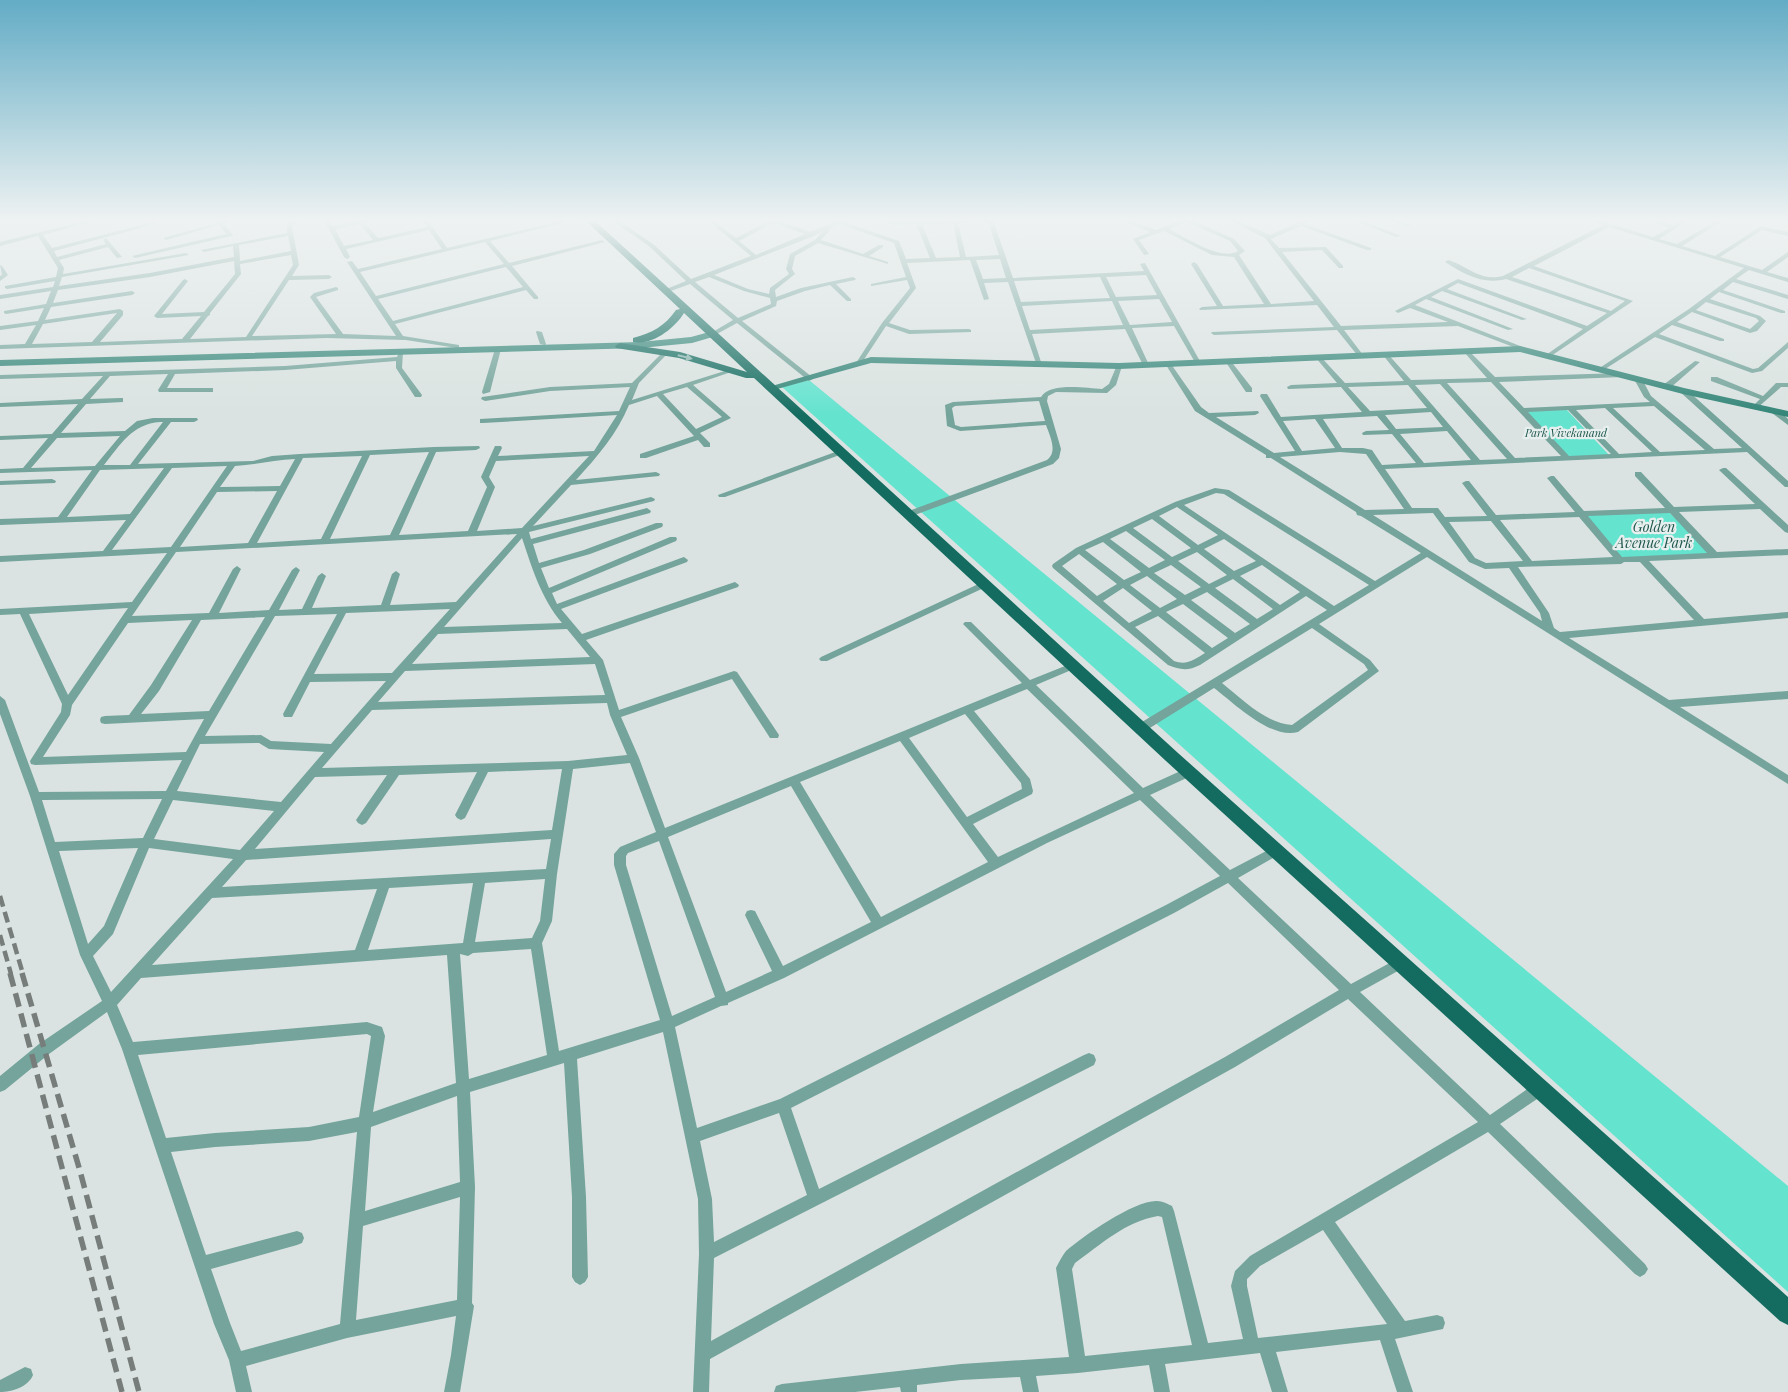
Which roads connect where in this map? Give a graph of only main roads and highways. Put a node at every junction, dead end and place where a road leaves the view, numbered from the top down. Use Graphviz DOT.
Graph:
graph roads {
  1 [pos="650,285"];
  2 [pos="659,285"];
  3 [pos="680,312"];
  4 [pos="710,333"];
  5 [pos="637,340"];
  6 [pos="620,346"];
  7 [pos="762,383"];
  8 [pos="1788,1313"];
  1 -- 3 [label="main road"];
  2 -- 4 [label="main road"];
  3 -- 4 [label="main road"];
  3 -- 5 [label="main road"];
  4 -- 7 [label="main road"];
  4 -- 7 [label="main road"];
  6 -- 7 [label="main road, one-way"];
  7 -- 8 [label="main road"];
}
